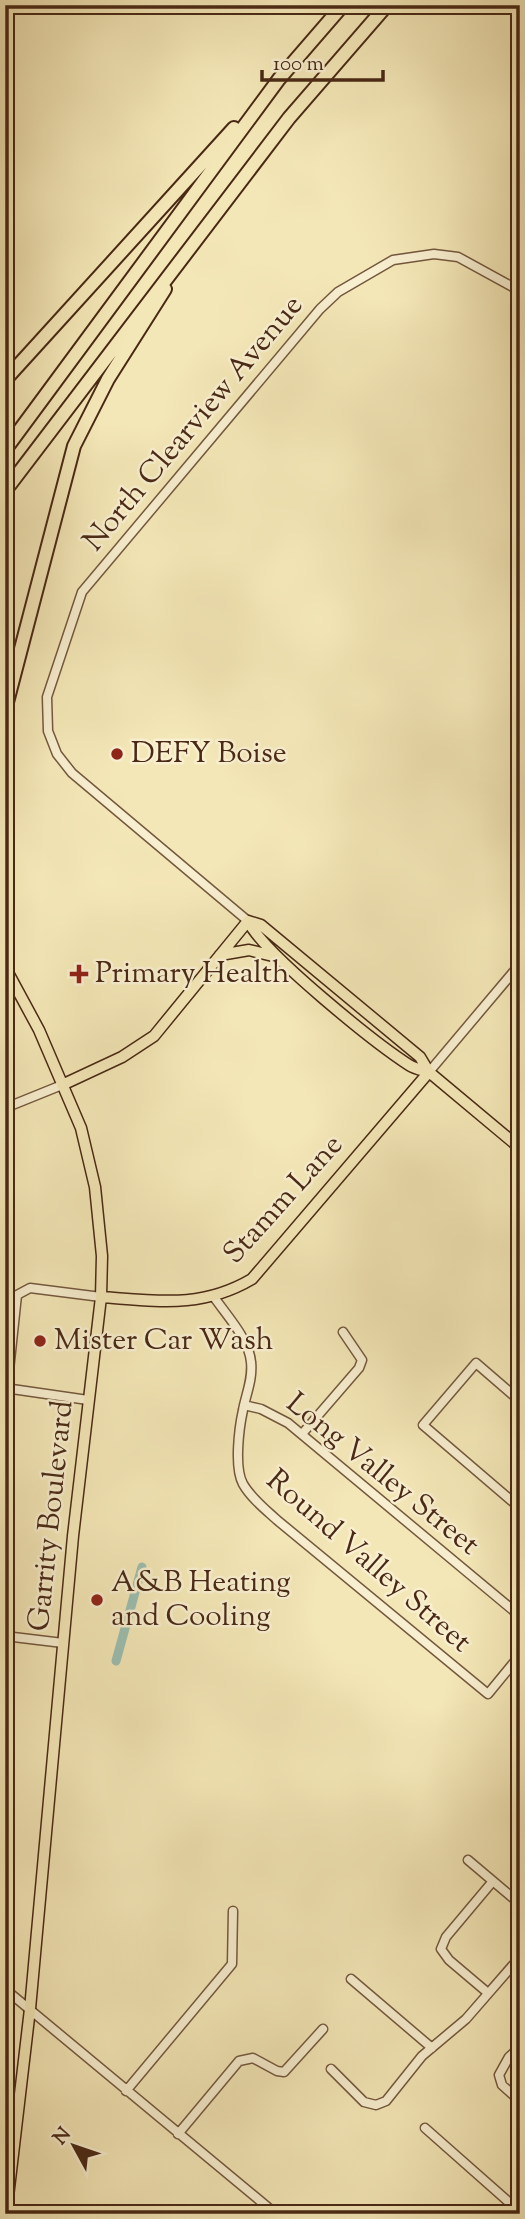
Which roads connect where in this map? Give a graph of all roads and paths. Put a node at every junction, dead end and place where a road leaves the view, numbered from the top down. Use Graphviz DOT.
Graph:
graph roads {
  1 [pos="343,5"];
  2 [pos="387,5"];
  3 [pos="279,79"];
  4 [pos="189,248"];
  5 [pos="520,291"];
  6 [pos="5,380"];
  7 [pos="5,450"];
  8 [pos="5,491"];
  9 [pos="5,710"];
  10 [pos="248,921"];
  11 [pos="220,955"];
  12 [pos="278,957"];
  13 [pos="520,964"];
  14 [pos="5,967"];
  15 [pos="429,1072"];
  16 [pos="62,1085"];
  17 [pos="5,1108"];
  18 [pos="520,1148"];
  19 [pos="101,1297"];
  20 [pos="214,1297"];
  21 [pos="342,1332"];
  22 [pos="6,1388"];
  23 [pos="88,1399"];
  24 [pos="520,1401"];
  25 [pos="244,1405"];
  26 [pos="302,1434"];
  27 [pos="520,1508"];
  28 [pos="520,1616"];
  29 [pos="5,1636"];
  30 [pos="63,1643"];
  31 [pos="518,1661"];
  32 [pos="468,1860"];
  33 [pos="493,1881"];
  34 [pos="520,1903"];
  35 [pos="233,1911"];
  36 [pos="520,1957"];
  37 [pos="351,1979"];
  38 [pos="5,1989"];
  39 [pos="488,1993"];
  40 [pos="30,2010"];
  41 [pos="323,2029"];
  42 [pos="520,2047"];
  43 [pos="432,2048"];
  44 [pos="331,2069"];
  45 [pos="126,2091"];
  46 [pos="520,2101"];
  47 [pos="425,2128"];
  48 [pos="178,2134"];
  49 [pos="520,2212"];
  50 [pos="6,2214"];
  51 [pos="276,2214"];
  1 -- 3 [label="highway"];
  2 -- 4 [label="highway"];
  3 -- 6 [label="highway"];
  3 -- 7 [label="highway"];
  4 -- 8 [label="highway"];
  4 -- 9 [label="highway"];
  5 -- 10 [label="street, North Clearview Avenue"];
  10 -- 11 [label="main road"];
  10 -- 12 [label="main road"];
  10 -- 15 [label="main road"];
  11 -- 12 [label="main road"];
  11 -- 16 [label="main road"];
  12 -- 15 [label="main road"];
  13 -- 15 [label="street, Stamm Lane"];
  14 -- 16 [label="main road, Garrity Boulevard"];
  15 -- 18 [label="main road"];
  15 -- 20 [label="main road, Stamm Lane"];
  16 -- 17 [label="street"];
  16 -- 19 [label="main road, Garrity Boulevard"];
  19 -- 20 [label="main road, Stamm Lane"];
  19 -- 22 [label="street, Stamm Lane"];
  19 -- 23 [label="main road, Garrity Boulevard"];
  20 -- 25 [label="street, Round Valley Street"];
  21 -- 26 [label="street"];
  22 -- 23 [label="street"];
  23 -- 30 [label="main road, Garrity Boulevard"];
  24 -- 27 [label="street"];
  25 -- 26 [label="street, Long Valley Street"];
  25 -- 31 [label="street, Round Valley Street"];
  26 -- 28 [label="street, Long Valley Street"];
  29 -- 30 [label="street"];
  30 -- 40 [label="main road, Garrity Boulevard"];
  32 -- 33 [label="street"];
  33 -- 34 [label="street"];
  33 -- 39 [label="street"];
  35 -- 45 [label="street"];
  36 -- 39 [label="street"];
  37 -- 43 [label="street"];
  38 -- 40 [label="street"];
  39 -- 43 [label="street"];
  40 -- 45 [label="street"];
  40 -- 50 [label="main road, Garrity Boulevard"];
  41 -- 48 [label="street"];
  42 -- 46 [label="street"];
  43 -- 44 [label="street"];
  45 -- 48 [label="street"];
  47 -- 49 [label="street"];
  48 -- 51 [label="street"];
}
